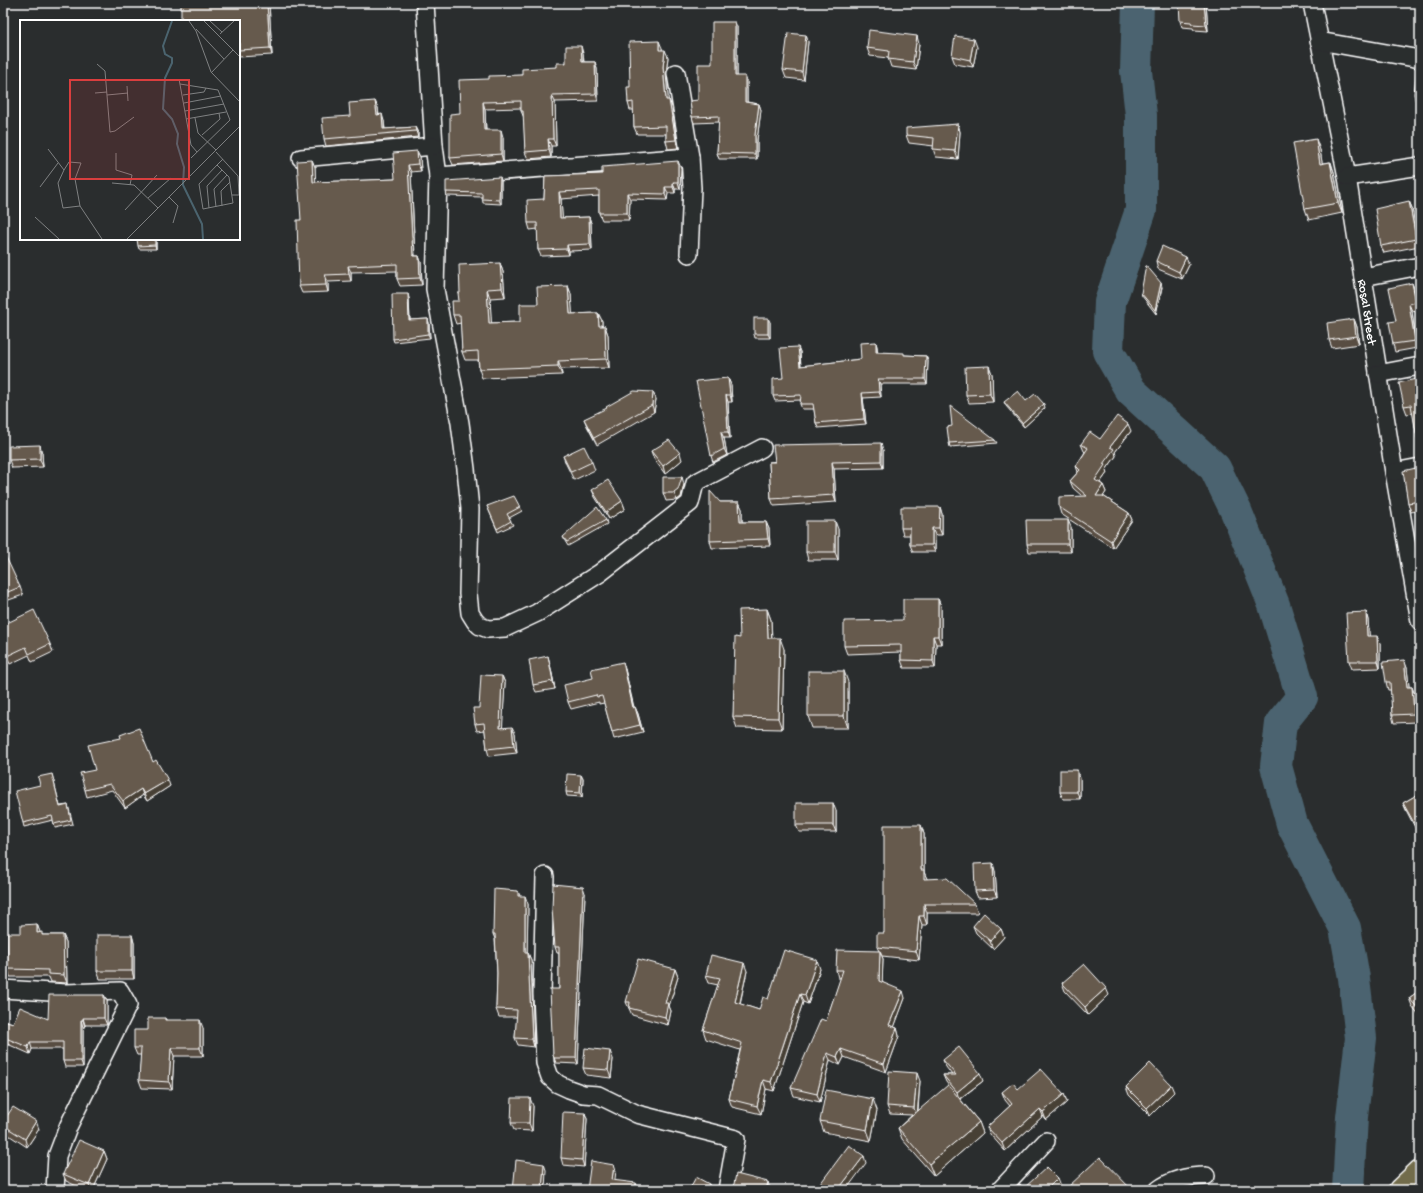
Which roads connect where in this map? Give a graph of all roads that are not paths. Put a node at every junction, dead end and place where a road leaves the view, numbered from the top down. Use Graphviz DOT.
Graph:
graph roads {
  1 [pos="425,3"];
  2 [pos="1312,3"];
  3 [pos="1319,42"];
  4 [pos="1420,59"];
  5 [pos="676,73"];
  6 [pos="434,146"];
  7 [pos="690,157"];
  8 [pos="301,158"];
  9 [pos="1420,166"];
  10 [pos="438,176"];
  11 [pos="1347,177"];
  12 [pos="689,254"];
  13 [pos="1420,266"];
  14 [pos="1363,277"];
  15 [pos="1420,366"];
  16 [pos="1378,374"];
  17 [pos="762,448"];
  18 [pos="1420,467"];
  19 [pos="1394,472"];
  20 [pos="1420,621"];
  21 [pos="545,876"];
  22 [pos="3,989"];
  23 [pos="1046,1141"];
  24 [pos="1420,1171"];
  25 [pos="1206,1176"];
  26 [pos="56,1190"];
  27 [pos="727,1190"];
  28 [pos="1000,1190"];
  29 [pos="1158,1190"];
  30 [pos="1400,1190"];
  1 -- 6 [label="street"];
  2 -- 3 [label="street, Rosal Street"];
  3 -- 4 [label="street"];
  3 -- 11 [label="street, Rosal Street"];
  5 -- 7 [label="street"];
  6 -- 8 [label="street"];
  6 -- 10 [label="street"];
  7 -- 10 [label="street"];
  7 -- 12 [label="street"];
  9 -- 11 [label="street"];
  10 -- 17 [label="street"];
  11 -- 14 [label="street, Rosal Street"];
  13 -- 14 [label="street"];
  14 -- 16 [label="street, Rosal Street"];
  15 -- 16 [label="street"];
  16 -- 19 [label="street, Rosal Street"];
  18 -- 19 [label="street"];
  19 -- 20 [label="street, Rosal Street"];
  21 -- 27 [label="street"];
  22 -- 26 [label="street"];
  23 -- 28 [label="street"];
  24 -- 30 [label="highway"];
  25 -- 29 [label="street"];
}
